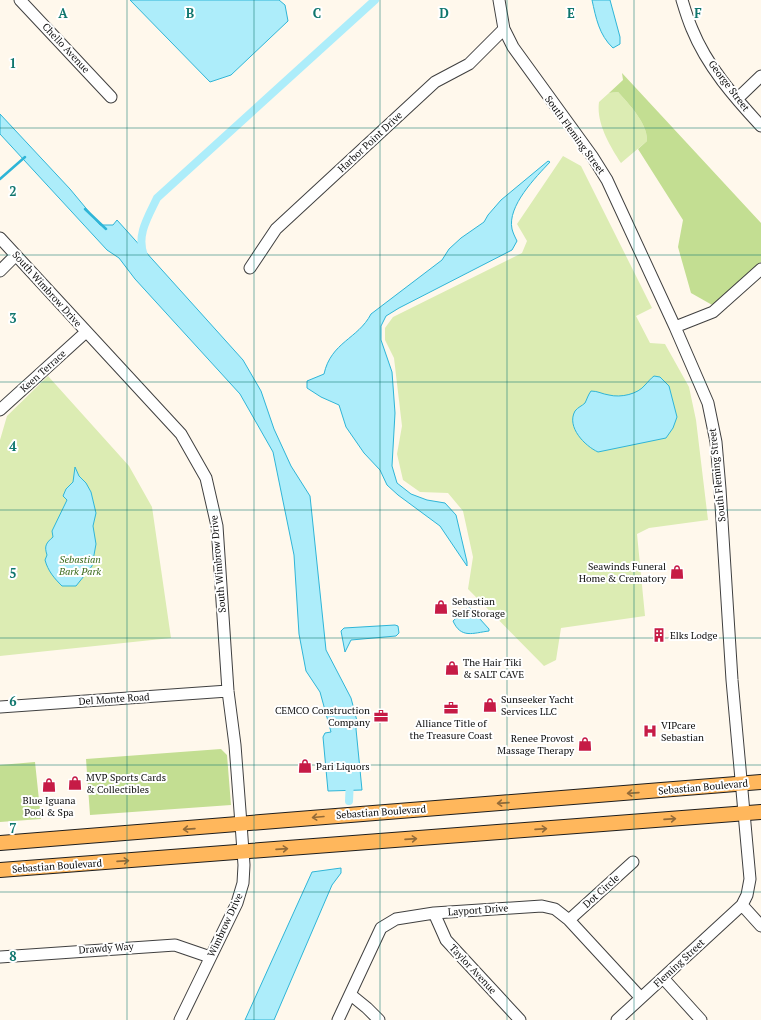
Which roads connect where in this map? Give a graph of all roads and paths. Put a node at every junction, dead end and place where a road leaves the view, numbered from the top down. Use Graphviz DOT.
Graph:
graph roads {
  1 [pos="20,0"];
  2 [pos="499,0"];
  3 [pos="682,0"];
  4 [pos="504,29"];
  5 [pos="761,76"];
  6 [pos="111,97"];
  7 [pos="737,100"];
  8 [pos="761,126"];
  9 [pos="0,238"];
  10 [pos="16,256"];
  11 [pos="250,268"];
  12 [pos="761,268"];
  13 [pos="0,271"];
  14 [pos="675,327"];
  15 [pos="86,332"];
  16 [pos="0,410"];
  17 [pos="228,691"];
  18 [pos="0,707"];
  19 [pos="761,782"];
  20 [pos="742,783"];
  21 [pos="761,812"];
  22 [pos="744,813"];
  23 [pos="241,824"];
  24 [pos="0,843"];
  25 [pos="243,852"];
  26 [pos="633,862"];
  27 [pos="0,870"];
  28 [pos="742,905"];
  29 [pos="434,913"];
  30 [pos="569,920"];
  31 [pos="761,926"];
  32 [pos="0,957"];
  33 [pos="210,957"];
  34 [pos="663,978"];
  35 [pos="351,995"];
  36 [pos="641,998"];
  37 [pos="180,1020"];
  38 [pos="338,1020"];
  39 [pos="379,1020"];
  40 [pos="520,1020"];
  41 [pos="617,1020"];
  42 [pos="701,1020"];
  1 -- 6 [label="street, Chello Avenue"];
  2 -- 4 [label="street, South Fleming Street"];
  3 -- 7 [label="street, George Street"];
  4 -- 11 [label="street, Harbor Point Drive"];
  4 -- 14 [label="street, South Fleming Street"];
  5 -- 7 [label="street"];
  7 -- 8 [label="street, George Street"];
  9 -- 10 [label="street, South Wimbrow Drive"];
  10 -- 13 [label="street"];
  10 -- 15 [label="street, South Wimbrow Drive"];
  12 -- 14 [label="street"];
  14 -- 20 [label="street, South Fleming Street"];
  15 -- 16 [label="street, Keen Terrace"];
  15 -- 17 [label="street, South Wimbrow Drive"];
  17 -- 18 [label="street, Del Monte Road"];
  17 -- 23 [label="street, South Wimbrow Drive"];
  19 -- 20 [label="main road, Sebastian Boulevard"];
  20 -- 22 [label="street, South Fleming Street"];
  20 -- 23 [label="main road, Sebastian Boulevard, one-way"];
  21 -- 22 [label="main road, Sebastian Boulevard"];
  25 -- 22 [label="main road, Sebastian Boulevard, one-way"];
  22 -- 28 [label="street, South Fleming Street"];
  23 -- 24 [label="main road, Sebastian Boulevard, one-way"];
  23 -- 25 [label="street, Wimbrow Drive"];
  27 -- 25 [label="main road, Sebastian Boulevard, one-way"];
  25 -- 33 [label="street, Wimbrow Drive"];
  26 -- 30 [label="street, Dot Circle"];
  28 -- 31 [label="street"];
  28 -- 34 [label="street, Fleming Street"];
  29 -- 30 [label="street, Layport Drive"];
  29 -- 35 [label="street, Layport Drive"];
  29 -- 40 [label="street, Taylor Avenue"];
  30 -- 36 [label="street, Layport Drive"];
  32 -- 33 [label="street, Drawdy Way"];
  33 -- 37 [label="street, Wimbrow Drive"];
  34 -- 36 [label="street, Fleming Street"];
  34 -- 42 [label="street"];
  35 -- 38 [label="street, Layport Drive"];
  35 -- 39 [label="street"];
  36 -- 41 [label="street, Fleming Street"];
}
